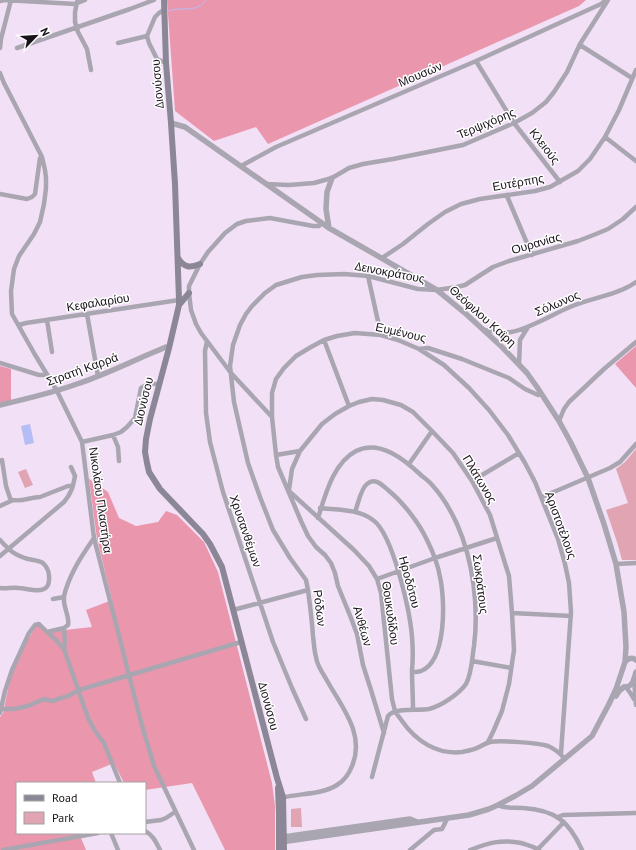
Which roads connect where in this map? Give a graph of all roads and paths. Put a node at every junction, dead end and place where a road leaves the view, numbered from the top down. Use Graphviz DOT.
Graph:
graph roads {
  1 [pos="11,0"];
  2 [pos="85,0"];
  3 [pos="154,0"];
  4 [pos="164,0"];
  5 [pos="607,0"];
  6 [pos="0,1"];
  7 [pos="77,2"];
  8 [pos="602,6"];
  9 [pos="164,10"];
  10 [pos="76,28"];
  11 [pos="147,36"];
  12 [pos="118,43"];
  13 [pos="580,45"];
  14 [pos="0,48"];
  15 [pos="17,48"];
  16 [pos="476,61"];
  17 [pos="166,63"];
  18 [pos="91,70"];
  19 [pos="636,70"];
  20 [pos="0,74"];
  21 [pos="632,78"];
  22 [pos="171,123"];
  23 [pos="514,123"];
  24 [pos="605,137"];
  25 [pos="42,158"];
  26 [pos="636,161"];
  27 [pos="241,166"];
  28 [pos="332,178"];
  29 [pos="560,182"];
  30 [pos="266,184"];
  31 [pos="0,194"];
  32 [pos="507,196"];
  33 [pos="636,207"];
  34 [pos="321,223"];
  35 [pos="329,228"];
  36 [pos="532,255"];
  37 [pos="177,257"];
  38 [pos="382,258"];
  39 [pos="200,264"];
  40 [pos="368,276"];
  41 [pos="636,282"];
  42 [pos="178,285"];
  43 [pos="189,290"];
  44 [pos="437,290"];
  45 [pos="179,302"];
  46 [pos="87,314"];
  47 [pos="47,320"];
  48 [pos="20,325"];
  49 [pos="528,327"];
  50 [pos="484,330"];
  51 [pos="381,335"];
  52 [pos="324,340"];
  53 [pos="207,341"];
  54 [pos="636,342"];
  55 [pos="169,348"];
  56 [pos="419,349"];
  57 [pos="52,352"];
  58 [pos="0,363"];
  59 [pos="519,364"];
  60 [pos="231,373"];
  61 [pos="46,374"];
  62 [pos="98,376"];
  63 [pos="158,384"];
  64 [pos="57,391"];
  65 [pos="541,394"];
  66 [pos="0,406"];
  67 [pos="349,406"];
  68 [pos="272,417"];
  69 [pos="559,421"];
  70 [pos="432,431"];
  71 [pos="113,435"];
  72 [pos="82,442"];
  73 [pos="636,444"];
  74 [pos="300,451"];
  75 [pos="519,453"];
  76 [pos="276,455"];
  77 [pos="0,461"];
  78 [pos="119,461"];
  79 [pos="409,464"];
  80 [pos="71,467"];
  81 [pos="588,478"];
  82 [pos="472,481"];
  83 [pos="6,486"];
  84 [pos="72,486"];
  85 [pos="0,488"];
  86 [pos="289,491"];
  87 [pos="542,497"];
  88 [pos="11,501"];
  89 [pos="0,506"];
  90 [pos="320,508"];
  91 [pos="355,512"];
  92 [pos="318,518"];
  93 [pos="94,538"];
  94 [pos="497,538"];
  95 [pos="0,540"];
  96 [pos="466,548"];
  97 [pos="9,549"];
  98 [pos="0,556"];
  99 [pos="435,558"];
  100 [pos="636,563"];
  101 [pos="616,564"];
  102 [pos="398,571"];
  103 [pos="377,579"];
  104 [pos="0,588"];
  105 [pos="308,590"];
  106 [pos="64,597"];
  107 [pos="53,600"];
  108 [pos="260,603"];
  109 [pos="233,610"];
  110 [pos="512,614"];
  111 [pos="571,616"];
  112 [pos="64,628"];
  113 [pos="47,632"];
  114 [pos="241,642"];
  115 [pos="626,647"];
  116 [pos="64,649"];
  117 [pos="635,659"];
  118 [pos="472,661"];
  119 [pos="625,662"];
  120 [pos="511,668"];
  121 [pos="412,672"];
  122 [pos="635,674"];
  123 [pos="130,675"];
  124 [pos="619,681"];
  125 [pos="625,687"];
  126 [pos="79,690"];
  127 [pos="609,704"];
  128 [pos="636,706"];
  129 [pos="413,710"];
  130 [pos="1,711"];
  131 [pos="396,712"];
  132 [pos="306,719"];
  133 [pos="384,733"];
  134 [pos="488,742"];
  135 [pos="560,753"];
  136 [pos="565,759"];
  137 [pos="372,777"];
  138 [pos="120,782"];
  139 [pos="281,798"];
  140 [pos="498,805"];
  141 [pos="176,812"];
  142 [pos="636,813"];
  143 [pos="558,817"];
  144 [pos="447,819"];
  145 [pos="433,820"];
  146 [pos="146,822"];
  147 [pos="564,822"];
  148 [pos="434,830"];
  149 [pos="146,832"];
  150 [pos="92,834"];
  151 [pos="111,834"];
  152 [pos="282,840"];
  153 [pos="4,850"];
  154 [pos="118,850"];
  155 [pos="160,850"];
  156 [pos="194,850"];
  157 [pos="279,850"];
  158 [pos="284,850"];
  159 [pos="410,850"];
  160 [pos="470,850"];
  161 [pos="538,850"];
  162 [pos="582,850"];
  1 -- 6 [label="street"];
  1 -- 7 [label="street"];
  1 -- 14 [label="street"];
  2 -- 7 [label="street"];
  3 -- 10 [label="street"];
  4 -- 9 [label="main road, Διονύσου"];
  5 -- 8 [label="street, Τερψιχόρης"];
  7 -- 10 [label="street"];
  8 -- 13 [label="street, Τερψιχόρης"];
  8 -- 16 [label="street, Μουσών"];
  9 -- 11 [label="street"];
  9 -- 17 [label="main road, Διονύσου"];
  10 -- 15 [label="street"];
  10 -- 18 [label="street"];
  11 -- 12 [label="street"];
  11 -- 17 [label="street"];
  13 -- 21 [label="street"];
  13 -- 23 [label="street, Τερψιχόρης"];
  16 -- 23 [label="street, Κλειούς"];
  16 -- 27 [label="street, Μουσών"];
  17 -- 22 [label="main road, Διονύσου"];
  19 -- 21 [label="street, Ευτέρπης"];
  20 -- 25 [label="street, Νικολάου Πλαστήρα"];
  21 -- 24 [label="street, Ευτέρπης"];
  22 -- 27 [label="street, Θεόφιλου Καϊρη"];
  22 -- 37 [label="main road, Διονύσου"];
  23 -- 28 [label="street, Τερψιχόρης"];
  23 -- 29 [label="street, Κλειούς"];
  24 -- 26 [label="street"];
  24 -- 29 [label="street, Ευτέρπης"];
  25 -- 31 [label="street"];
  25 -- 48 [label="street, Νικολάου Πλαστήρα"];
  27 -- 30 [label="street, Θεόφιλου Καϊρη"];
  28 -- 30 [label="street, Τερψιχόρης"];
  28 -- 35 [label="street"];
  29 -- 32 [label="street, Ευτέρπης"];
  30 -- 34 [label="street, Θεόφιλου Καϊρη"];
  32 -- 36 [label="street"];
  32 -- 38 [label="street, Ευτέρπης"];
  33 -- 36 [label="street, Ουρανίας"];
  34 -- 35 [label="street, Θεόφιλου Καϊρη"];
  34 -- 39 [label="street"];
  35 -- 38 [label="street, Θεόφιλου Καϊρη"];
  36 -- 44 [label="street, Ουρανίας"];
  37 -- 39 [label="main road"];
  37 -- 42 [label="main road, Διονύσου"];
  38 -- 44 [label="street, Θεόφιλου Καϊρη"];
  39 -- 43 [label="street"];
  40 -- 44 [label="street, Δεινοκράτους"];
  40 -- 51 [label="street"];
  40 -- 60 [label="street, Δεινοκράτους"];
  41 -- 49 [label="street, Σόλωνος"];
  42 -- 43 [label="street"];
  42 -- 45 [label="main road, Διονύσου"];
  43 -- 45 [label="main road"];
  43 -- 53 [label="street"];
  44 -- 50 [label="street, Θεόφιλου Καϊρη"];
  45 -- 46 [label="street, Κεφαλαρίου"];
  45 -- 55 [label="main road, Διονύσου"];
  46 -- 47 [label="street, Κεφαλαρίου"];
  46 -- 62 [label="street"];
  47 -- 48 [label="street, Κεφαλαρίου"];
  47 -- 57 [label="street"];
  48 -- 61 [label="street, Νικολάου Πλαστήρα"];
  49 -- 50 [label="street, Σόλωνος"];
  49 -- 59 [label="street"];
  50 -- 59 [label="street, Θεόφιλου Καϊρη"];
  51 -- 52 [label="street, Ευμένους"];
  51 -- 56 [label="street, Ευμένους"];
  52 -- 67 [label="street"];
  52 -- 68 [label="street, Ευμένους"];
  53 -- 60 [label="street"];
  53 -- 108 [label="street, Χρυσανθέμων"];
  54 -- 69 [label="street"];
  55 -- 62 [label="street, Στρατή Καρρά"];
  55 -- 63 [label="main road, Διονύσου"];
  56 -- 65 [label="street, Ευμένους"];
  56 -- 75 [label="street, Αριστοτέλους"];
  58 -- 61 [label="street"];
  59 -- 65 [label="street, Θεόφιλου Καϊρη"];
  60 -- 68 [label="street"];
  60 -- 105 [label="street, Ρόδων"];
  61 -- 64 [label="street, Νικολάου Πλαστήρα"];
  62 -- 64 [label="street, Στρατή Καρρά"];
  63 -- 71 [label="street"];
  63 -- 109 [label="main road, Διονύσου"];
  64 -- 66 [label="street, Στρατή Καρρά"];
  64 -- 72 [label="street, Νικολάου Πλαστήρα"];
  65 -- 69 [label="street, Θεόφιλου Καϊρη"];
  67 -- 70 [label="street, Πλάτωνος"];
  67 -- 74 [label="street, Πλάτωνος"];
  68 -- 76 [label="street, Ανθέων"];
  69 -- 81 [label="street, Θεόφιλου Καϊρη"];
  70 -- 79 [label="street"];
  70 -- 82 [label="street, Πλάτωνος"];
  71 -- 72 [label="street"];
  71 -- 78 [label="street"];
  72 -- 93 [label="street, Νικολάου Πλαστήρα"];
  73 -- 81 [label="street"];
  74 -- 76 [label="street"];
  74 -- 86 [label="street, Πλάτωνος"];
  75 -- 82 [label="street"];
  75 -- 87 [label="street, Αριστοτέλους"];
  76 -- 86 [label="street, Ανθέων"];
  77 -- 83 [label="street"];
  79 -- 90 [label="street, Σωκράτους"];
  79 -- 96 [label="street, Σωκράτους"];
  80 -- 84 [label="street"];
  81 -- 87 [label="street"];
  81 -- 101 [label="street, Θεόφιλου Καϊρη"];
  82 -- 94 [label="street, Πλάτωνος"];
  83 -- 85 [label="street"];
  83 -- 88 [label="street"];
  84 -- 88 [label="street"];
  84 -- 97 [label="street"];
  86 -- 92 [label="street, Ανθέων"];
  86 -- 133 [label="street, Ανθέων"];
  87 -- 111 [label="street, Αριστοτέλους"];
  88 -- 89 [label="street"];
  90 -- 91 [label="street, Ηροδότου"];
  90 -- 92 [label="street, Σωκράτους"];
  91 -- 99 [label="street"];
  91 -- 102 [label="street, Ηροδότου"];
  92 -- 103 [label="street, Θουκυδίδου"];
  93 -- 106 [label="street"];
  93 -- 123 [label="street, Νικολάου Πλαστήρα"];
  94 -- 96 [label="street"];
  94 -- 110 [label="street, Πλάτωνος"];
  95 -- 97 [label="street"];
  96 -- 99 [label="street"];
  96 -- 118 [label="street, Σωκράτους"];
  97 -- 98 [label="street"];
  97 -- 104 [label="street"];
  99 -- 102 [label="street"];
  99 -- 121 [label="street"];
  100 -- 101 [label="street"];
  101 -- 115 [label="street, Θεόφιλου Καϊρη"];
  102 -- 103 [label="street"];
  102 -- 121 [label="street, Ηροδότου"];
  103 -- 131 [label="street, Θουκυδίδου"];
  105 -- 108 [label="street"];
  105 -- 139 [label="street, Ρόδων"];
  106 -- 107 [label="street"];
  106 -- 112 [label="street"];
  108 -- 109 [label="street"];
  108 -- 132 [label="street, Χρυσανθέμων"];
  109 -- 114 [label="main road, Διονύσου"];
  110 -- 111 [label="street"];
  110 -- 120 [label="street, Πλάτωνος"];
  111 -- 135 [label="street, Αριστοτέλους"];
  112 -- 113 [label="street"];
  112 -- 116 [label="street"];
  113 -- 116 [label="street"];
  113 -- 130 [label="street"];
  114 -- 123 [label="street"];
  114 -- 139 [label="main road, Διονύσου"];
  115 -- 117 [label="street, Θεόφιλου Καϊρη"];
  115 -- 119 [label="street, Θεόφιλου Καϊρη"];
  116 -- 126 [label="street"];
  117 -- 119 [label="street"];
  118 -- 120 [label="street"];
  118 -- 129 [label="street, Σωκράτους"];
  119 -- 124 [label="street, Θεόφιλου Καϊρη"];
  120 -- 134 [label="street, Πλάτωνος"];
  121 -- 129 [label="street, Ηροδότου"];
  122 -- 125 [label="street"];
  122 -- 128 [label="street"];
  123 -- 126 [label="street"];
  123 -- 141 [label="street, Νικολάου Πλαστήρα"];
  124 -- 125 [label="street"];
  124 -- 127 [label="street, Θεόφιλου Καϊρη"];
  125 -- 127 [label="street"];
  125 -- 128 [label="street"];
  126 -- 130 [label="street"];
  126 -- 138 [label="street"];
  127 -- 136 [label="street"];
  129 -- 131 [label="street, Σωκράτους"];
  131 -- 133 [label="street"];
  131 -- 134 [label="street"];
  133 -- 137 [label="street"];
  134 -- 135 [label="street"];
  135 -- 136 [label="street"];
  136 -- 140 [label="street"];
  139 -- 152 [label="main road, Διονύσου"];
  140 -- 143 [label="street"];
  140 -- 144 [label="street"];
  141 -- 146 [label="street"];
  141 -- 156 [label="street, Νικολάου Πλαστήρα"];
  142 -- 143 [label="street"];
  143 -- 147 [label="street"];
  144 -- 145 [label="street"];
  144 -- 148 [label="street"];
  145 -- 148 [label="street"];
  145 -- 152 [label="street"];
  147 -- 161 [label="street"];
  147 -- 162 [label="street"];
  148 -- 159 [label="street"];
  149 -- 155 [label="street"];
  150 -- 153 [label="street"];
  151 -- 154 [label="street"];
  152 -- 157 [label="main road, Διονύσου"];
  152 -- 158 [label="main road, Διονύσου"];
  160 -- 161 [label="street"];
}
